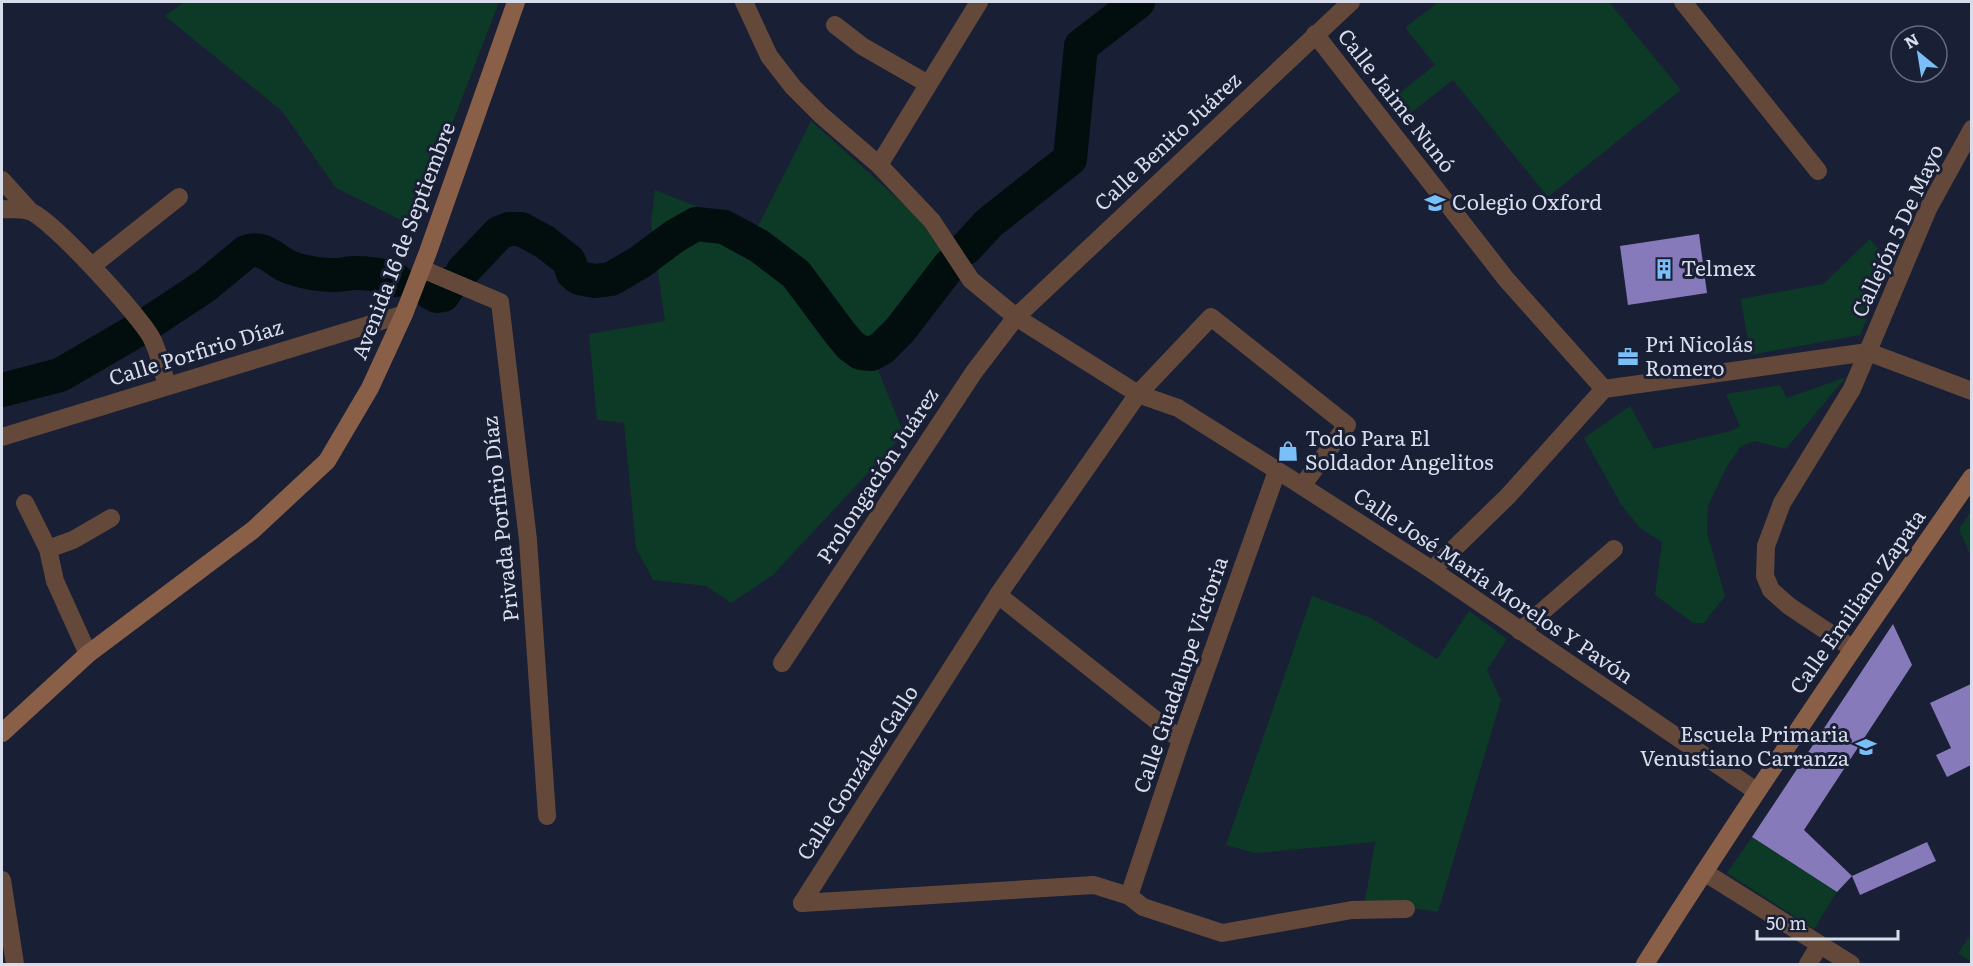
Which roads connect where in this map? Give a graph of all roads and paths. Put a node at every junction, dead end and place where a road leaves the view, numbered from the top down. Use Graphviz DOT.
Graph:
graph roads {
  1 [pos="516,2"];
  2 [pos="744,2"];
  3 [pos="979,2"];
  4 [pos="1351,2"];
  5 [pos="1683,2"];
  6 [pos="835,25"];
  7 [pos="1316,34"];
  8 [pos="928,84"];
  9 [pos="1971,129"];
  10 [pos="879,165"];
  11 [pos="1818,171"];
  12 [pos="2,180"];
  13 [pos="179,197"];
  14 [pos="2,209"];
  15 [pos="30,211"];
  16 [pos="92,266"];
  17 [pos="422,269"];
  18 [pos="404,314"];
  19 [pos="1016,317"];
  20 [pos="1868,352"];
  21 [pos="167,386"];
  22 [pos="1604,389"];
  23 [pos="1971,391"];
  24 [pos="1138,394"];
  25 [pos="2,437"];
  26 [pos="1277,471"];
  27 [pos="1971,477"];
  28 [pos="1302,486"];
  29 [pos="25,503"];
  30 [pos="111,518"];
  31 [pos="48,549"];
  32 [pos="1614,549"];
  33 [pos="1432,570"];
  34 [pos="998,595"];
  35 [pos="1520,631"];
  36 [pos="1852,648"];
  37 [pos="88,654"];
  38 [pos="782,663"];
  39 [pos="2,733"];
  40 [pos="1181,740"];
  41 [pos="1756,791"];
  42 [pos="547,816"];
  43 [pos="1704,872"];
  44 [pos="2,880"];
  45 [pos="1129,896"];
  46 [pos="1406,909"];
  47 [pos="1820,946"];
  48 [pos="15,964"];
  49 [pos="1645,964"];
  50 [pos="1808,964"];
  51 [pos="1851,964"];
  1 -- 17 [label="main road, Avenida 16 de Septiembre"];
  2 -- 10 [label="street"];
  3 -- 8 [label="street"];
  4 -- 7 [label="street, Calle Benito Juárez"];
  5 -- 11 [label="street"];
  6 -- 8 [label="street"];
  7 -- 19 [label="street, Calle Benito Juárez"];
  7 -- 22 [label="street, Calle Jaime Nunó"];
  8 -- 10 [label="street"];
  9 -- 20 [label="street, Callejón 5 De Mayo"];
  10 -- 19 [label="street"];
  12 -- 15 [label="street"];
  13 -- 16 [label="street"];
  14 -- 15 [label="street"];
  15 -- 16 [label="street"];
  16 -- 21 [label="street"];
  17 -- 18 [label="main road, Avenida 16 de Septiembre"];
  17 -- 42 [label="street, Privada Porfirio Díaz"];
  18 -- 21 [label="street, Calle Porfirio Díaz"];
  18 -- 37 [label="main road, Avenida 16 de Septiembre"];
  19 -- 24 [label="street, Calle José María Morelos Y Pavón"];
  19 -- 38 [label="street, Prolongación Juárez"];
  20 -- 22 [label="street"];
  20 -- 23 [label="street"];
  20 -- 36 [label="street, Callejón 5 De Mayo"];
  21 -- 25 [label="street, Calle Porfirio Díaz"];
  22 -- 33 [label="street"];
  24 -- 26 [label="street, Calle José María Morelos Y Pavón"];
  24 -- 28 [label="street, Calle González Gallo"];
  24 -- 34 [label="street, Calle González Gallo"];
  26 -- 28 [label="street, Calle José María Morelos Y Pavón"];
  26 -- 40 [label="street, Calle Guadalupe Victoria"];
  27 -- 36 [label="main road, Calle Emiliano Zapata"];
  28 -- 33 [label="street, Calle José María Morelos Y Pavón"];
  29 -- 31 [label="street"];
  30 -- 31 [label="street"];
  31 -- 37 [label="street"];
  32 -- 35 [label="street"];
  33 -- 35 [label="street, Calle José María Morelos Y Pavón"];
  34 -- 40 [label="street"];
  34 -- 45 [label="street, Calle González Gallo"];
  35 -- 41 [label="street, Calle José María Morelos Y Pavón"];
  36 -- 41 [label="main road, Calle Emiliano Zapata"];
  37 -- 39 [label="main road, Avenida 16 de Septiembre"];
  40 -- 45 [label="street, Calle Guadalupe Victoria"];
  41 -- 43 [label="main road, Calle Emiliano Zapata"];
  43 -- 47 [label="street"];
  43 -- 49 [label="main road, Calle Emiliano Zapata"];
  44 -- 48 [label="street"];
  45 -- 46 [label="street"];
  47 -- 50 [label="street"];
  47 -- 51 [label="street"];
}
